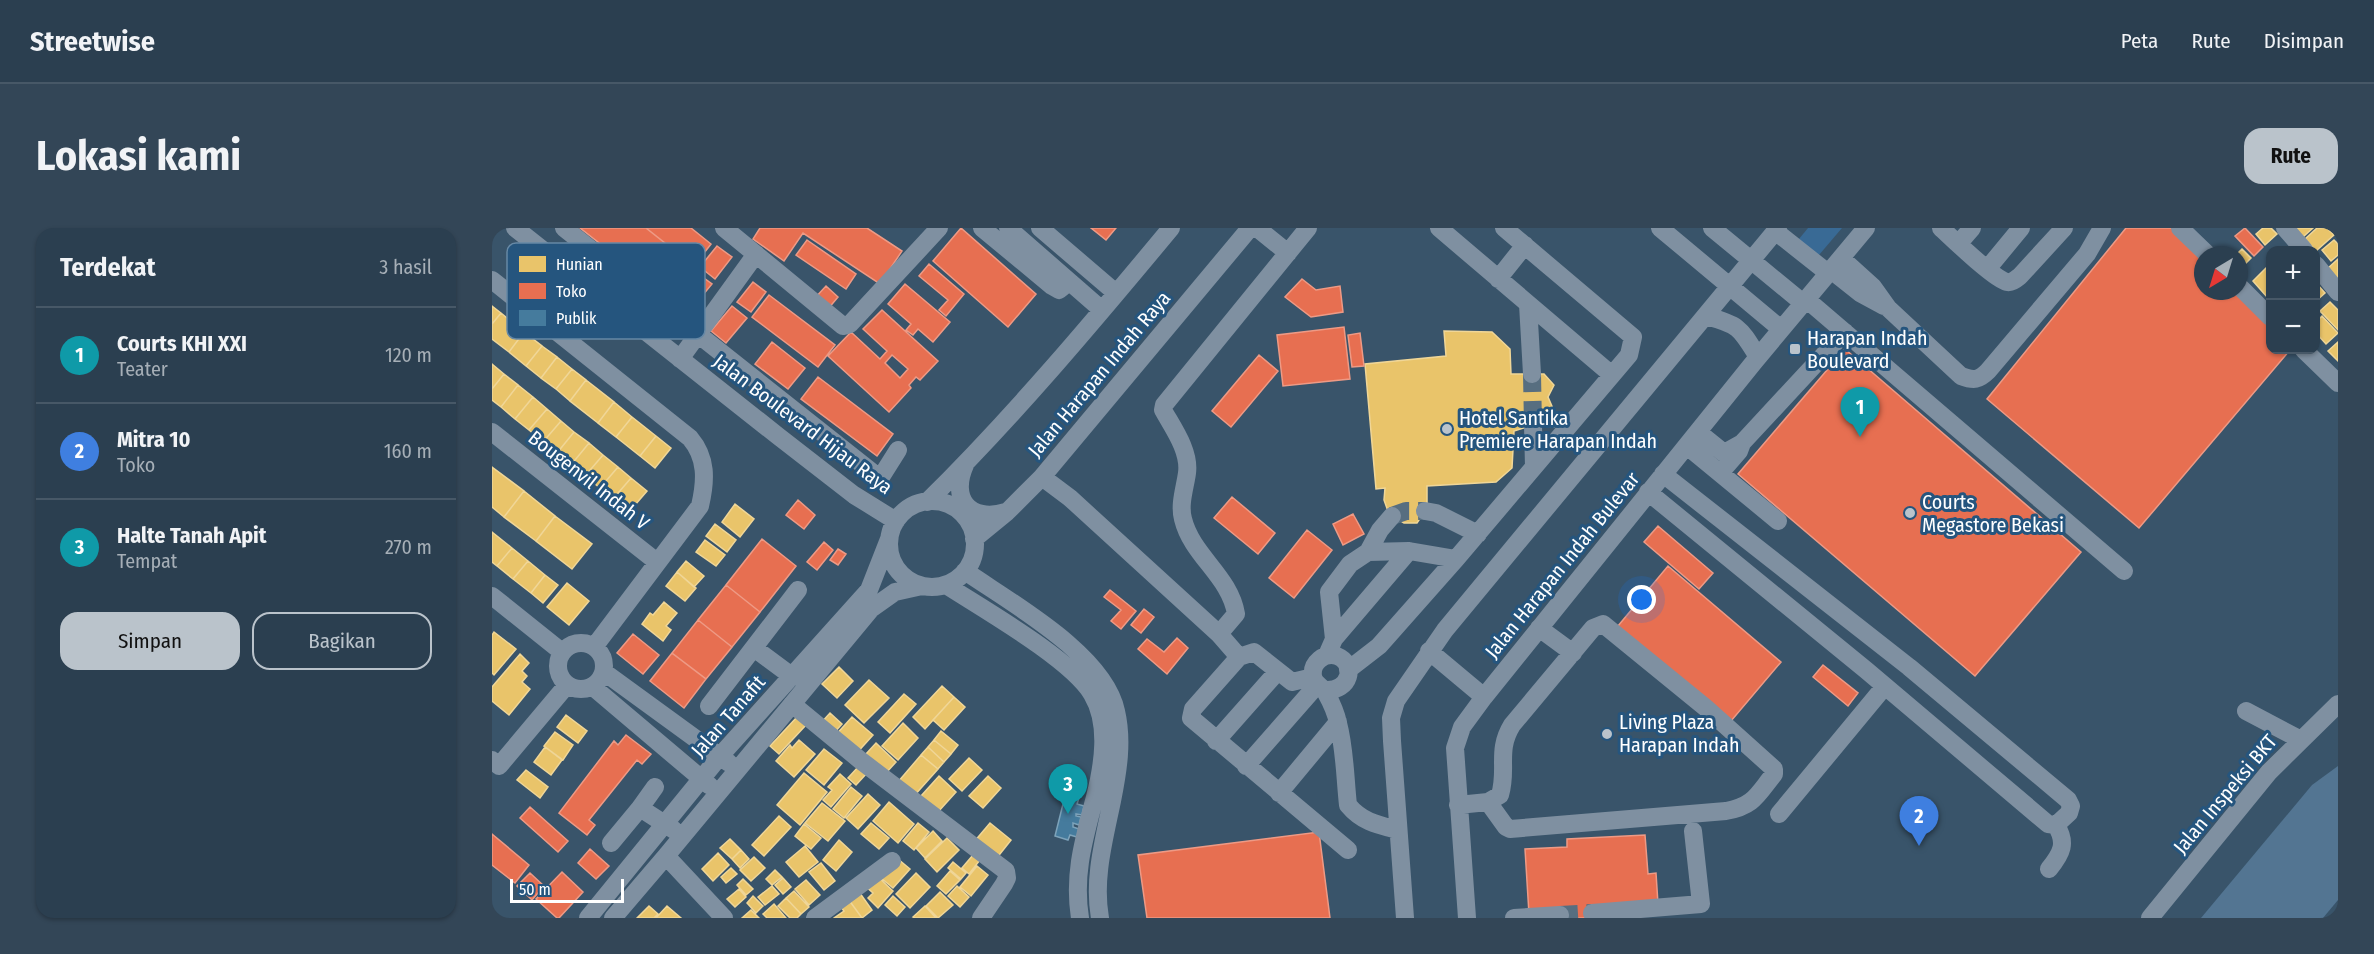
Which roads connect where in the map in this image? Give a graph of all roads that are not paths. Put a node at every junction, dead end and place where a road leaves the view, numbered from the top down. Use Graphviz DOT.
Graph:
graph roads {
  1 [pos="515,228"];
  2 [pos="564,228"];
  3 [pos="724,228"];
  4 [pos="939,228"];
  5 [pos="982,228"];
  6 [pos="1008,228"];
  7 [pos="1040,228"];
  8 [pos="1171,228"];
  9 [pos="1250,228"];
  10 [pos="1257,228"];
  11 [pos="1308,228"];
  12 [pos="1439,228"];
  13 [pos="1505,228"];
  14 [pos="1660,228"];
  15 [pos="1712,228"];
  16 [pos="1866,228"];
  17 [pos="1941,228"];
  18 [pos="1972,228"];
  19 [pos="2021,228"];
  20 [pos="2064,228"];
  21 [pos="2102,228"];
  22 [pos="2180,228"];
  23 [pos="2285,228"];
  24 [pos="1777,230"];
  25 [pos="534,243"];
  26 [pos="583,243"];
  27 [pos="1959,243"];
  28 [pos="1525,245"];
  29 [pos="2199,246"];
  30 [pos="2301,246"];
  31 [pos="1288,253"];
  32 [pos="756,254"];
  33 [pos="1751,261"];
  34 [pos="1833,267"];
  35 [pos="1988,268"];
  36 [pos="2320,270"];
  37 [pos="1498,279"];
  38 [pos="492,280"];
  39 [pos="1060,284"];
  40 [pos="1730,287"];
  41 [pos="507,292"];
  42 [pos="2338,292"];
  43 [pos="1116,294"];
  44 [pos="2248,295"];
  45 [pos="1805,301"];
  46 [pos="1528,304"];
  47 [pos="1102,310"];
  48 [pos="2266,312"];
  49 [pos="705,313"];
  50 [pos="1706,316"];
  51 [pos="1781,329"];
  52 [pos="1845,333"];
  53 [pos="566,339"];
  54 [pos="656,339"];
  55 [pos="676,339"];
  56 [pos="688,339"];
  57 [pos="704,339"];
  58 [pos="665,346"];
  59 [pos="2308,354"];
  60 [pos="1758,357"];
  61 [pos="681,358"];
  62 [pos="1532,374"];
  63 [pos="1611,375"];
  64 [pos="2338,383"];
  65 [pos="1533,425"];
  66 [pos="492,432"];
  67 [pos="1693,439"];
  68 [pos="1742,443"];
  69 [pos="898,450"];
  70 [pos="966,464"];
  71 [pos="1534,467"];
  72 [pos="1720,473"];
  73 [pos="1663,474"];
  74 [pos="1042,477"];
  75 [pos="1648,492"];
  76 [pos="927,502"];
  77 [pos="1425,511"];
  78 [pos="1007,512"];
  79 [pos="1392,516"];
  80 [pos="896,521"];
  81 [pos="1778,521"];
  82 [pos="1478,534"];
  83 [pos="890,539"];
  84 [pos="974,539"];
  85 [pos="1409,551"];
  86 [pos="1368,552"];
  87 [pos="1456,560"];
  88 [pos="657,562"];
  89 [pos="965,571"];
  90 [pos="2124,571"];
  91 [pos="946,585"];
  92 [pos="922,586"];
  93 [pos="798,590"];
  94 [pos="492,596"];
  95 [pos="1539,628"];
  96 [pos="1219,634"];
  97 [pos="594,647"];
  98 [pos="1331,647"];
  99 [pos="1884,647"];
  100 [pos="754,648"];
  101 [pos="1429,651"];
  102 [pos="562,652"];
  103 [pos="1573,653"];
  104 [pos="1239,657"];
  105 [pos="1910,668"];
  106 [pos="1348,670"];
  107 [pos="1866,670"];
  108 [pos="1278,671"];
  109 [pos="793,677"];
  110 [pos="599,679"];
  111 [pos="1318,684"];
  112 [pos="567,685"];
  113 [pos="1888,688"];
  114 [pos="1478,692"];
  115 [pos="792,704"];
  116 [pos="2338,704"];
  117 [pos="709,706"];
  118 [pos="2246,711"];
  119 [pos="1338,722"];
  120 [pos="2301,740"];
  121 [pos="1216,741"];
  122 [pos="720,756"];
  123 [pos="494,766"];
  124 [pos="1246,766"];
  125 [pos="738,769"];
  126 [pos="702,780"];
  127 [pos="655,787"];
  128 [pos="718,793"];
  129 [pos="1279,793"];
  130 [pos="1488,802"];
  131 [pos="1458,805"];
  132 [pos="640,808"];
  133 [pos="1779,814"];
  134 [pos="666,825"];
  135 [pos="2056,825"];
  136 [pos="1398,830"];
  137 [pos="1693,831"];
  138 [pos="683,836"];
  139 [pos="611,843"];
  140 [pos="1348,850"];
  141 [pos="666,856"];
  142 [pos="892,861"];
  143 [pos="2049,869"];
  144 [pos="612,890"];
  145 [pos="627,902"];
  146 [pos="1592,913"];
  147 [pos="1560,915"];
  148 [pos="588,918"];
  149 [pos="613,918"];
  150 [pos="724,918"];
  151 [pos="815,918"];
  152 [pos="981,918"];
  153 [pos="1080,918"];
  154 [pos="1100,918"];
  155 [pos="1405,918"];
  156 [pos="1467,918"];
  157 [pos="1514,918"];
  158 [pos="2150,918"];
  1 -- 25 [label="street, Jalan Boulevard Hijau Raya"];
  2 -- 26 [label="street"];
  3 -- 32 [label="street"];
  4 -- 32 [label="street"];
  5 -- 39 [label="street"];
  6 -- 39 [label="street"];
  7 -- 43 [label="street"];
  8 -- 43 [label="street, Jalan Harapan Indah Raya"];
  9 -- 74 [label="street, Jalan Harapan Indah Raya"];
  10 -- 31 [label="street"];
  11 -- 31 [label="street"];
  12 -- 37 [label="street"];
  13 -- 28 [label="street"];
  14 -- 40 [label="street"];
  15 -- 33 [label="street"];
  16 -- 34 [label="street, Jalan Harapan Indah Bulevar"];
  17 -- 27 [label="street"];
  18 -- 27 [label="street"];
  19 -- 35 [label="street"];
  20 -- 35 [label="street"];
  21 -- 34 [label="street"];
  22 -- 29 [label="street"];
  23 -- 30 [label="street"];
  24 -- 33 [label="street"];
  24 -- 34 [label="street"];
  27 -- 35 [label="street"];
  28 -- 37 [label="street"];
  28 -- 63 [label="street"];
  31 -- 96 [label="street"];
  32 -- 49 [label="street"];
  33 -- 40 [label="street"];
  33 -- 45 [label="street"];
  34 -- 45 [label="street, Jalan Harapan Indah Bulevar"];
  36 -- 42 [label="street"];
  37 -- 46 [label="street"];
  38 -- 41 [label="street"];
  39 -- 47 [label="street"];
  40 -- 50 [label="street"];
  40 -- 51 [label="street"];
  43 -- 47 [label="street, Jalan Harapan Indah Raya"];
  44 -- 48 [label="street"];
  45 -- 51 [label="street, Jalan Harapan Indah Bulevar"];
  45 -- 52 [label="street"];
  46 -- 62 [label="street"];
  46 -- 63 [label="street"];
  47 -- 70 [label="street, Jalan Harapan Indah Raya"];
  50 -- 60 [label="street"];
  50 -- 101 [label="street"];
  51 -- 60 [label="street, Jalan Harapan Indah Bulevar"];
  52 -- 68 [label="street"];
  52 -- 90 [label="street"];
  53 -- 88 [label="street"];
  54 -- 58 [label="street, Jalan Boulevard Hijau Raya"];
  55 -- 58 [label="street"];
  56 -- 61 [label="street"];
  57 -- 69 [label="street"];
  58 -- 61 [label="street, Jalan Boulevard Hijau Raya"];
  59 -- 64 [label="street"];
  60 -- 67 [label="street, Jalan Harapan Indah Bulevar"];
  61 -- 80 [label="street, Jalan Boulevard Hijau Raya"];
  63 -- 71 [label="street"];
  65 -- 71 [label="street"];
  66 -- 88 [label="street, Bougenvil Indah V"];
  67 -- 68 [label="street"];
  67 -- 72 [label="street"];
  67 -- 73 [label="street, Jalan Harapan Indah Bulevar"];
  68 -- 72 [label="street"];
  70 -- 76 [label="street, Jalan Harapan Indah Raya"];
  70 -- 78 [label="street"];
  71 -- 82 [label="street"];
  72 -- 81 [label="street"];
  73 -- 75 [label="street, Jalan Harapan Indah Bulevar"];
  73 -- 99 [label="street"];
  74 -- 78 [label="street, Jalan Harapan Indah Raya"];
  74 -- 96 [label="street"];
  75 -- 95 [label="street, Jalan Harapan Indah Bulevar"];
  75 -- 107 [label="street"];
  76 -- 80 [label="street"];
  76 -- 84 [label="street"];
  77 -- 82 [label="street"];
  78 -- 84 [label="street, Jalan Harapan Indah Raya"];
  79 -- 86 [label="street"];
  80 -- 83 [label="street"];
  82 -- 87 [label="street"];
  83 -- 92 [label="street"];
  83 -- 109 [label="street, Jalan Tanafit"];
  84 -- 89 [label="street"];
  85 -- 86 [label="street"];
  85 -- 87 [label="street"];
  85 -- 98 [label="street"];
  86 -- 98 [label="street"];
  87 -- 106 [label="street"];
  88 -- 97 [label="street"];
  89 -- 91 [label="street"];
  89 -- 154 [label="street"];
  91 -- 92 [label="street"];
  91 -- 153 [label="street"];
  92 -- 115 [label="street, Jalan Tanafit"];
  93 -- 100 [label="street"];
  94 -- 102 [label="street"];
  95 -- 103 [label="street"];
  95 -- 114 [label="street, Jalan Harapan Indah Bulevar"];
  96 -- 104 [label="street"];
  97 -- 102 [label="street"];
  97 -- 110 [label="street"];
  98 -- 106 [label="street"];
  98 -- 111 [label="street"];
  99 -- 105 [label="street"];
  99 -- 107 [label="street"];
  100 -- 109 [label="street"];
  100 -- 117 [label="street"];
  101 -- 114 [label="street"];
  101 -- 136 [label="street"];
  102 -- 112 [label="street"];
  103 -- 130 [label="street"];
  103 -- 130 [label="street"];
  104 -- 108 [label="street"];
  104 -- 121 [label="street"];
  105 -- 113 [label="street"];
  105 -- 135 [label="street"];
  106 -- 111 [label="street"];
  107 -- 113 [label="street"];
  108 -- 111 [label="street"];
  108 -- 121 [label="street"];
  109 -- 122 [label="street, Jalan Tanafit"];
  110 -- 112 [label="street"];
  110 -- 122 [label="street"];
  110 -- 126 [label="street"];
  111 -- 119 [label="street"];
  111 -- 124 [label="street"];
  112 -- 123 [label="street"];
  113 -- 133 [label="street"];
  113 -- 135 [label="street"];
  114 -- 131 [label="street, Jalan Harapan Indah Bulevar"];
  115 -- 125 [label="street, Jalan Tanafit"];
  115 -- 152 [label="street"];
  116 -- 120 [label="street, Jalan Inspeksi BKT"];
  118 -- 120 [label="street"];
  119 -- 129 [label="street"];
  119 -- 136 [label="street"];
  120 -- 158 [label="street, Jalan Inspeksi BKT"];
  121 -- 124 [label="street"];
  122 -- 125 [label="street"];
  122 -- 126 [label="street, Jalan Tanafit"];
  124 -- 129 [label="street"];
  125 -- 128 [label="street, Jalan Tanafit"];
  126 -- 128 [label="street"];
  126 -- 134 [label="street, Jalan Tanafit"];
  127 -- 132 [label="street"];
  128 -- 138 [label="street, Jalan Tanafit"];
  129 -- 140 [label="street"];
  130 -- 131 [label="street"];
  131 -- 156 [label="street, Jalan Harapan Indah Bulevar"];
  132 -- 134 [label="street"];
  132 -- 139 [label="street"];
  134 -- 138 [label="street"];
  134 -- 144 [label="street, Jalan Tanafit"];
  135 -- 143 [label="street"];
  136 -- 155 [label="street"];
  137 -- 146 [label="street"];
  138 -- 141 [label="street, Jalan Tanafit"];
  141 -- 145 [label="street, Jalan Tanafit"];
  141 -- 150 [label="street"];
  142 -- 151 [label="street"];
  144 -- 145 [label="street"];
  144 -- 148 [label="street, Jalan Tanafit"];
  145 -- 149 [label="street, Jalan Tanafit"];
  147 -- 157 [label="street"];
}
